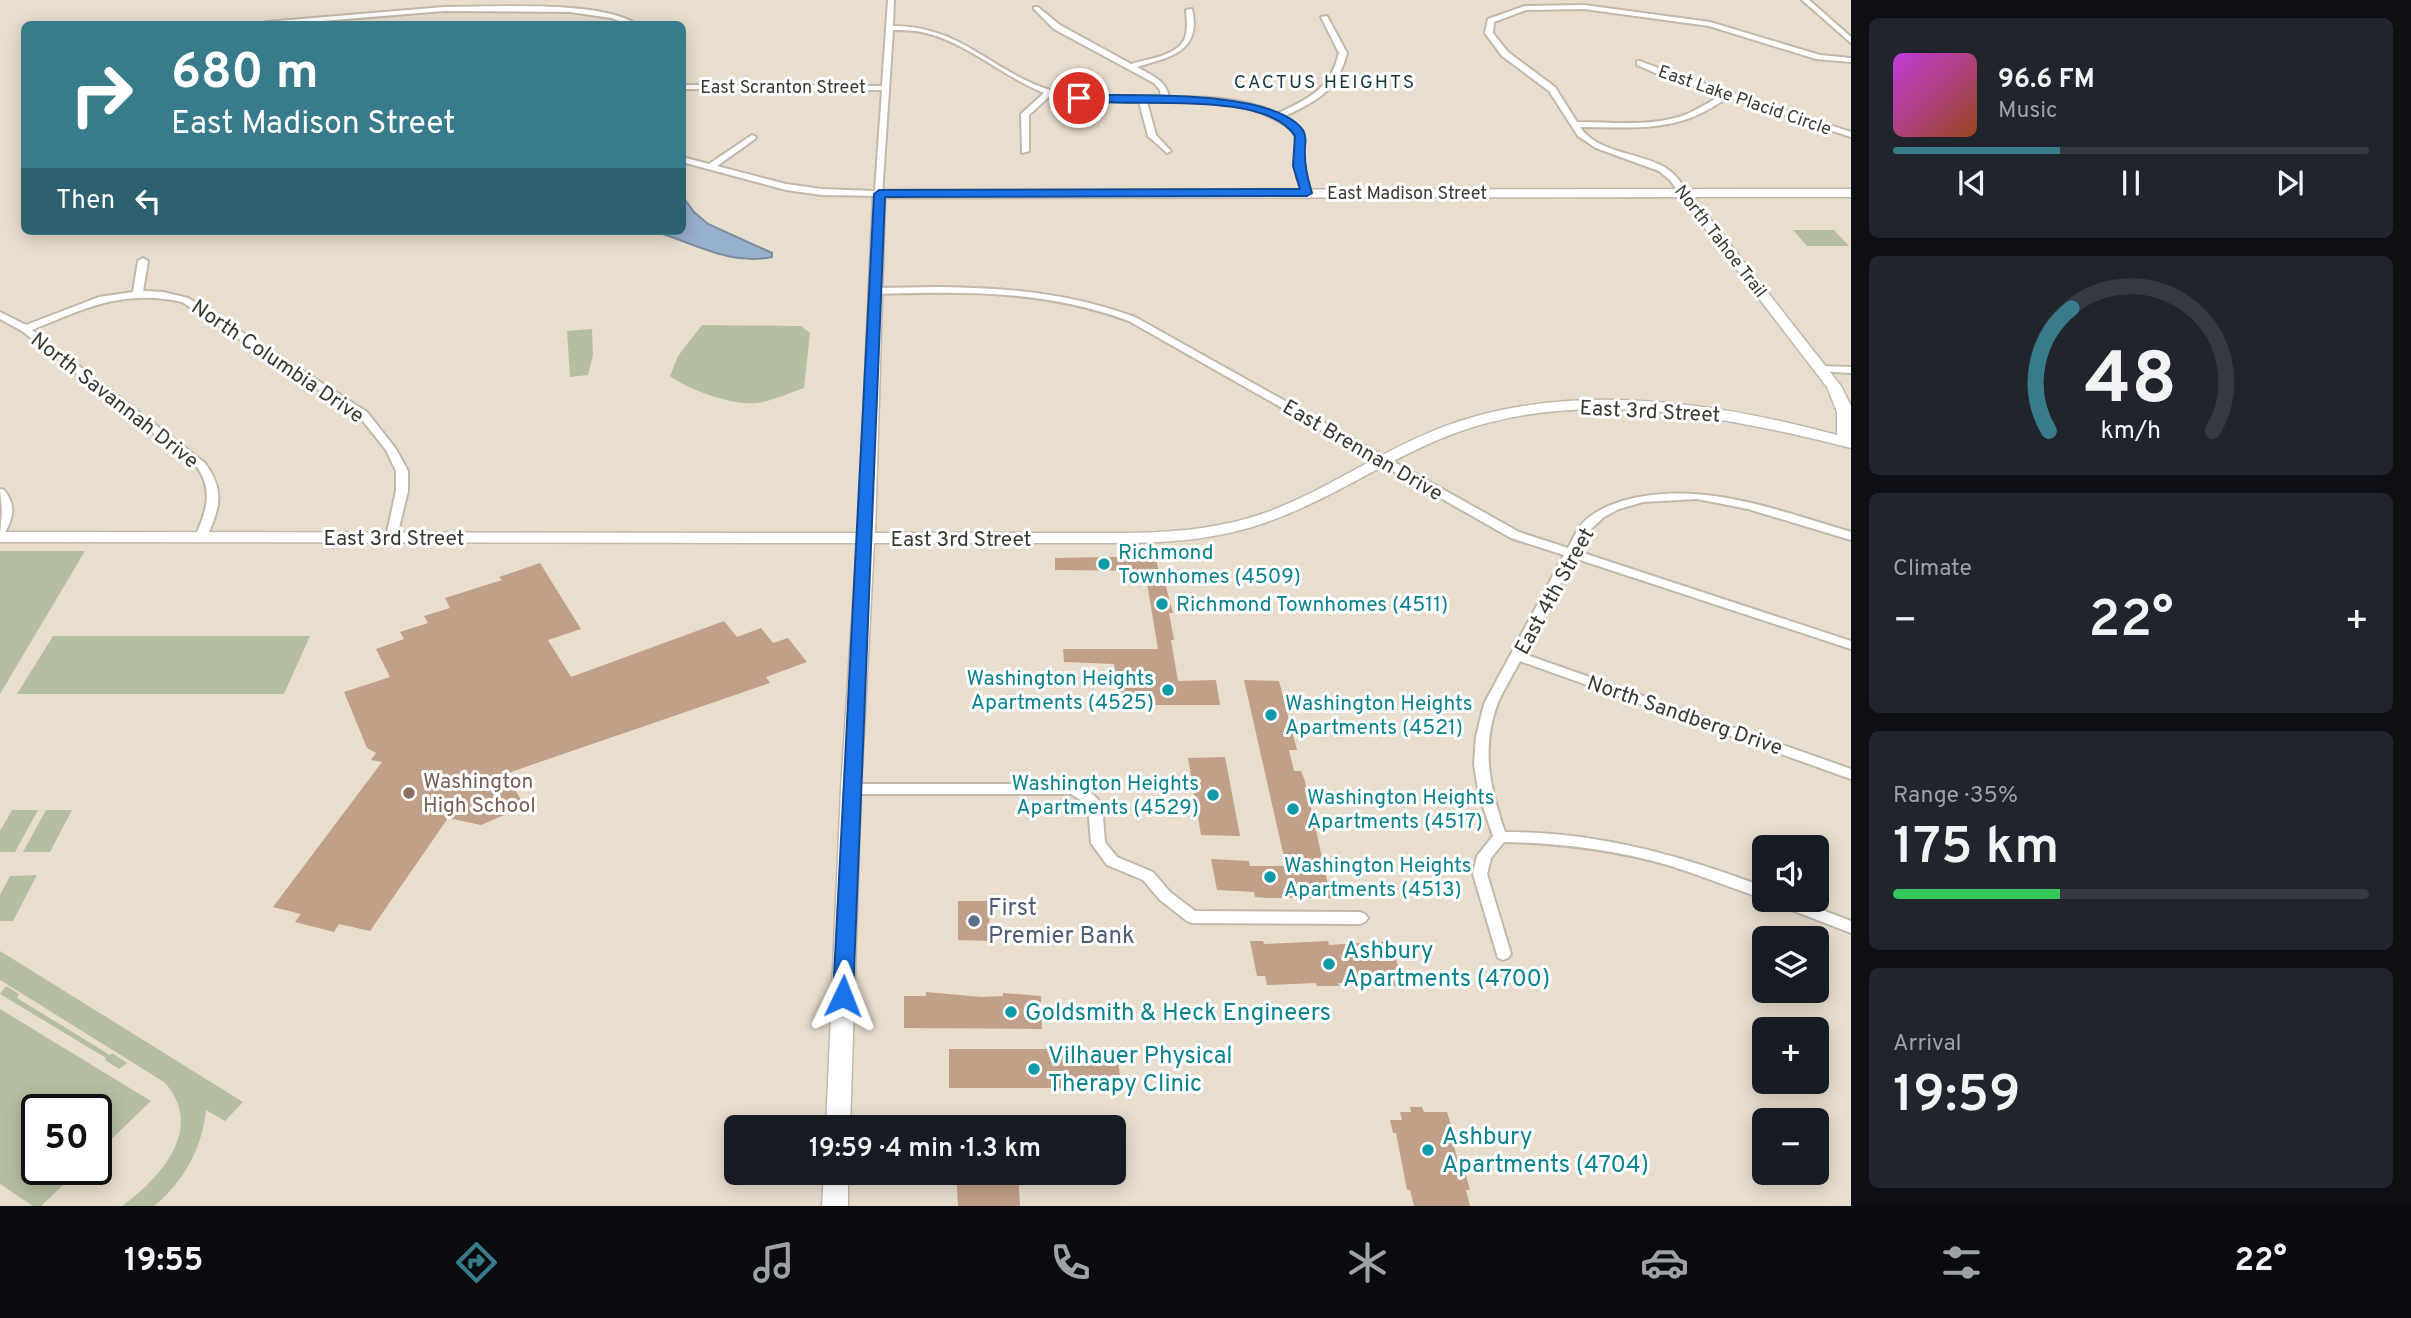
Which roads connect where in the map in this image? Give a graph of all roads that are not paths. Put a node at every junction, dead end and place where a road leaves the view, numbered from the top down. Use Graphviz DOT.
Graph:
graph roads {
  1 [pos="484,0"];
  2 [pos="891,0"];
  3 [pos="1805,0"];
  4 [pos="1036,8"];
  5 [pos="479,9"];
  6 [pos="1191,10"];
  7 [pos="386,12"];
  8 [pos="1325,17"];
  9 [pos="296,21"];
  10 [pos="383,21"];
  11 [pos="625,21"];
  12 [pos="889,28"];
  13 [pos="1851,41"];
  14 [pos="1851,60"];
  15 [pos="1640,63"];
  16 [pos="1132,66"];
  17 [pos="686,87"];
  18 [pos="884,88"];
  19 [pos="1050,92"];
  20 [pos="1727,95"];
  21 [pos="1143,100"];
  22 [pos="1166,100"];
  23 [pos="1278,116"];
  24 [pos="1574,124"];
  25 [pos="1851,135"];
  26 [pos="752,137"];
  27 [pos="1025,151"];
  28 [pos="1167,151"];
  29 [pos="686,160"];
  30 [pos="711,166"];
  31 [pos="1307,193"];
  32 [pos="1684,193"];
  33 [pos="1851,193"];
  34 [pos="879,194"];
  35 [pos="143,261"];
  36 [pos="874,291"];
  37 [pos="138,292"];
  38 [pos="0,315"];
  39 [pos="25,329"];
  40 [pos="1821,369"];
  41 [pos="1851,370"];
  42 [pos="1847,442"];
  43 [pos="1382,460"];
  44 [pos="0,492"];
  45 [pos="0,531"];
  46 [pos="1851,536"];
  47 [pos="0,537"];
  48 [pos="201,537"];
  49 [pos="392,537"];
  50 [pos="866,539"];
  51 [pos="1570,554"];
  52 [pos="1851,645"];
  53 [pos="1518,656"];
  54 [pos="1851,774"];
  55 [pos="851,789"];
  56 [pos="1500,837"];
  57 [pos="1752,888"];
  58 [pos="1812,912"];
  59 [pos="1360,918"];
  60 [pos="1851,927"];
  61 [pos="1503,954"];
  62 [pos="838,1115"];
  63 [pos="836,1185"];
  64 [pos="835,1206"];
  1 -- 5 [label="street"];
  2 -- 12 [label="street"];
  3 -- 13 [label="street"];
  4 -- 16 [label="street"];
  5 -- 7 [label="street"];
  5 -- 11 [label="street"];
  6 -- 16 [label="street"];
  7 -- 9 [label="street"];
  7 -- 10 [label="street"];
  8 -- 23 [label="street"];
  12 -- 18 [label="street"];
  12 -- 19 [label="street"];
  14 -- 24 [label="street, North Tahoe Trail"];
  15 -- 20 [label="street, East Lake Placid Circle"];
  16 -- 22 [label="street"];
  17 -- 18 [label="street, East Scranton Street"];
  18 -- 34 [label="street"];
  19 -- 21 [label="street"];
  19 -- 27 [label="street"];
  20 -- 24 [label="street"];
  20 -- 25 [label="street, East Lake Placid Circle"];
  21 -- 22 [label="street"];
  21 -- 28 [label="street"];
  22 -- 23 [label="street"];
  23 -- 31 [label="street"];
  24 -- 32 [label="street, North Tahoe Trail"];
  26 -- 30 [label="street"];
  29 -- 30 [label="street"];
  30 -- 34 [label="street"];
  31 -- 32 [label="main road, East Madison Street"];
  31 -- 34 [label="main road, East Madison Street"];
  32 -- 33 [label="main road, East Madison Street"];
  32 -- 40 [label="main road, North Tahoe Trail"];
  34 -- 36 [label="main road"];
  35 -- 37 [label="street"];
  36 -- 43 [label="street, East Brennan Drive"];
  36 -- 50 [label="main road"];
  37 -- 39 [label="street, North Columbia Drive"];
  37 -- 49 [label="street, North Columbia Drive"];
  38 -- 39 [label="street, North Savannah Drive"];
  39 -- 48 [label="street, North Savannah Drive"];
  40 -- 41 [label="street"];
  40 -- 42 [label="main road, North Tahoe Trail"];
  42 -- 43 [label="main road, East 3rd Street"];
  43 -- 50 [label="main road, East 3rd Street"];
  43 -- 51 [label="street, East Brennan Drive"];
  44 -- 45 [label="street"];
  46 -- 51 [label="street, East 4th Street"];
  47 -- 48 [label="main road, East 3rd Street"];
  48 -- 49 [label="main road, East 3rd Street"];
  49 -- 50 [label="main road, East 3rd Street"];
  50 -- 55 [label="main road"];
  51 -- 52 [label="street, East Brennan Drive"];
  51 -- 53 [label="street, East 4th Street"];
  53 -- 54 [label="street, North Sandberg Drive"];
  53 -- 56 [label="street, East 4th Street"];
  55 -- 59 [label="street"];
  55 -- 62 [label="main road"];
  56 -- 57 [label="street"];
  56 -- 61 [label="street"];
  58 -- 60 [label="street"];
  63 -- 64 [label="main road"];
}
